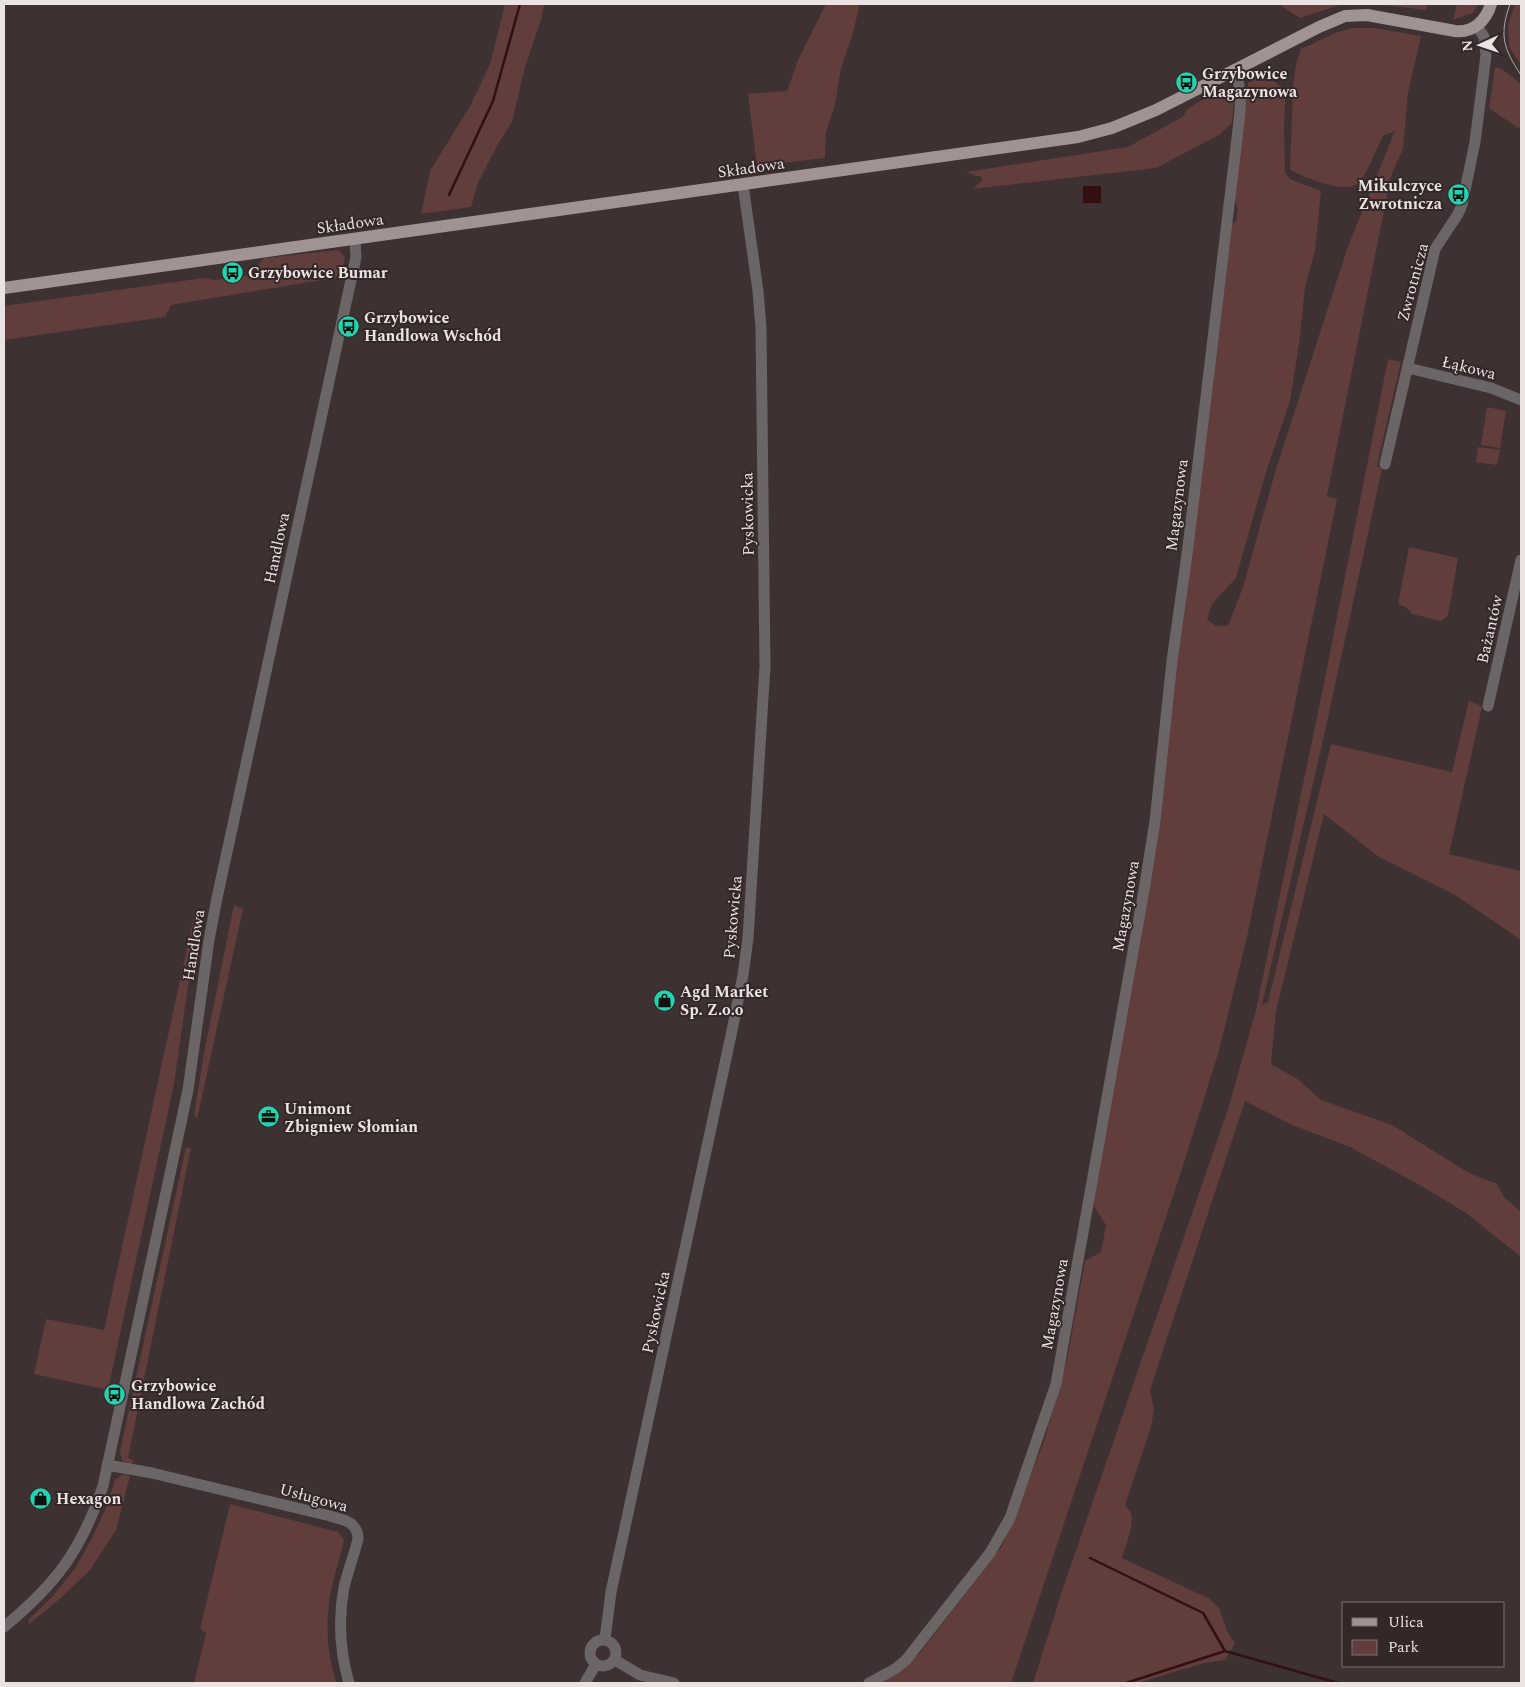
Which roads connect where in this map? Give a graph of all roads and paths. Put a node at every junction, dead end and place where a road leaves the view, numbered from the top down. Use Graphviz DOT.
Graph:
graph roads {
  1 [pos="1491,4"];
  2 [pos="1477,26"];
  3 [pos="1234,71"];
  4 [pos="743,185"];
  5 [pos="355,239"];
  6 [pos="4,288"];
  7 [pos="1408,368"];
  8 [pos="1521,400"];
  9 [pos="1385,464"];
  10 [pos="1520,568"];
  11 [pos="1488,706"];
  12 [pos="107,1465"];
  13 [pos="4,1627"];
  14 [pos="605,1639"];
  15 [pos="615,1660"];
  16 [pos="596,1664"];
  17 [pos="349,1683"];
  18 [pos="585,1683"];
  19 [pos="674,1683"];
  20 [pos="869,1683"];
  1 -- 2 [label="main road"];
  2 -- 3 [label="main road, Składowa"];
  2 -- 7 [label="street, Zwrotnicza"];
  3 -- 4 [label="main road, Składowa"];
  3 -- 20 [label="street, Magazynowa"];
  4 -- 5 [label="main road, Składowa"];
  4 -- 14 [label="street, Pyskowicka"];
  5 -- 6 [label="main road, Składowa"];
  5 -- 12 [label="street, Handlowa"];
  7 -- 8 [label="street, Łąkowa"];
  7 -- 9 [label="street, Zwrotnicza"];
  10 -- 11 [label="street, Bażantów"];
  12 -- 13 [label="street, Handlowa"];
  12 -- 17 [label="street, Usługowa"];
  14 -- 15 [label="street"];
  14 -- 16 [label="street"];
  15 -- 16 [label="street"];
  15 -- 19 [label="street"];
  16 -- 18 [label="street"];
}
